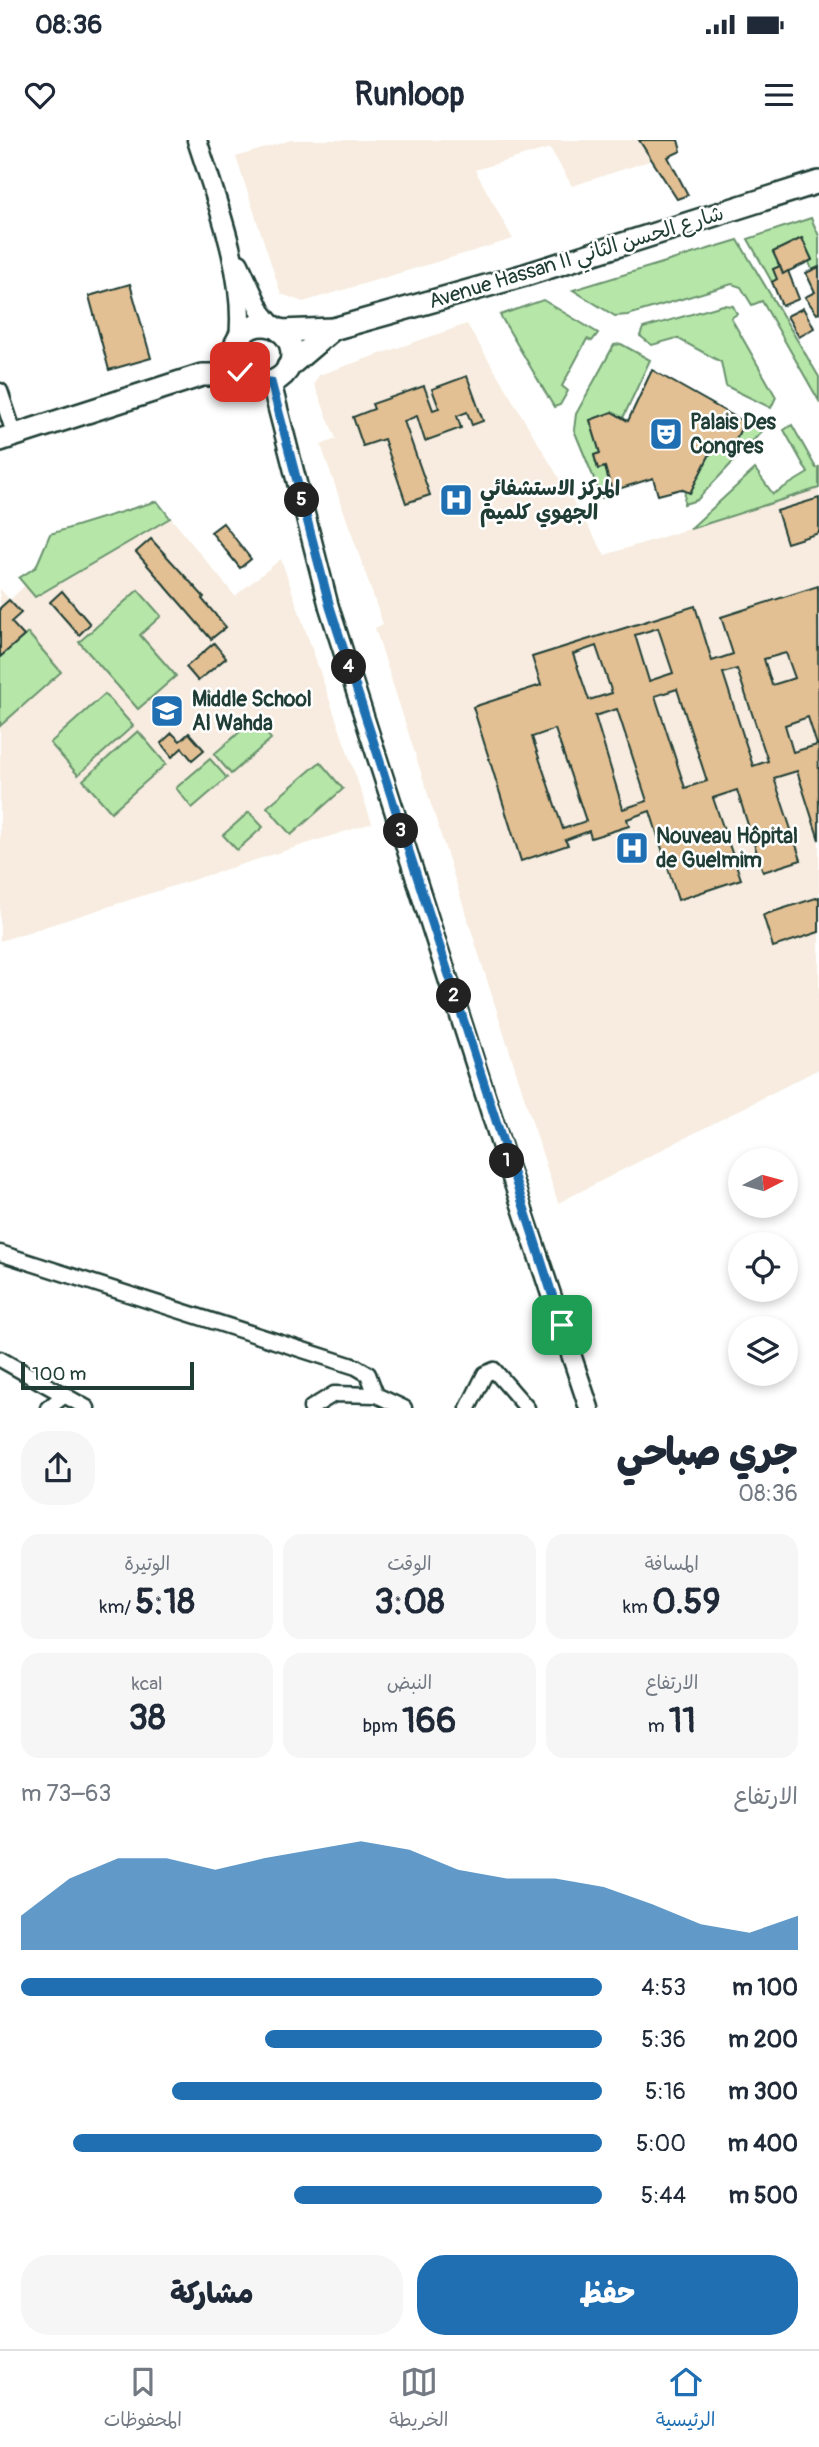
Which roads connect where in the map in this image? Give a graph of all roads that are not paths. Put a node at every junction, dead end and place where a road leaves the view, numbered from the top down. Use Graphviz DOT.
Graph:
graph roads {
  1 [pos="197,140"];
  2 [pos="819,182"];
  3 [pos="226,234"];
  4 [pos="277,329"];
  5 [pos="333,329"];
  6 [pos="238,340"];
  7 [pos="288,367"];
  8 [pos="202,375"];
  9 [pos="248,379"];
  10 [pos="271,382"];
  11 [pos="0,391"];
  12 [pos="7,438"];
  13 [pos="0,1253"];
  14 [pos="0,1359"];
  15 [pos="65,1395"];
  16 [pos="376,1395"];
  17 [pos="48,1408"];
  18 [pos="87,1408"];
  19 [pos="311,1408"];
  20 [pos="404,1408"];
  21 [pos="468,1408"];
  22 [pos="527,1408"];
  23 [pos="589,1408"];
  1 -- 3 [label="street"];
  2 -- 5 [label="main road, Avenue Hassan II شارع الحسن الثاني"];
  3 -- 4 [label="street"];
  3 -- 6 [label="street"];
  4 -- 5 [label="main road, Avenue Hassan II شارع الحسن الثاني"];
  4 -- 6 [label="main road"];
  4 -- 7 [label="main road"];
  5 -- 7 [label="main road, Avenue Hassan II شارع الحسن الثاني"];
  6 -- 8 [label="main road"];
  6 -- 9 [label="main road"];
  7 -- 10 [label="main road"];
  8 -- 9 [label="main road"];
  8 -- 12 [label="main road"];
  9 -- 10 [label="main road"];
  10 -- 23 [label="street"];
  11 -- 12 [label="street"];
  13 -- 16 [label="street"];
  14 -- 15 [label="street"];
  15 -- 17 [label="street"];
  15 -- 18 [label="street"];
  16 -- 19 [label="street"];
  16 -- 20 [label="street"];
  21 -- 22 [label="street"];
}
